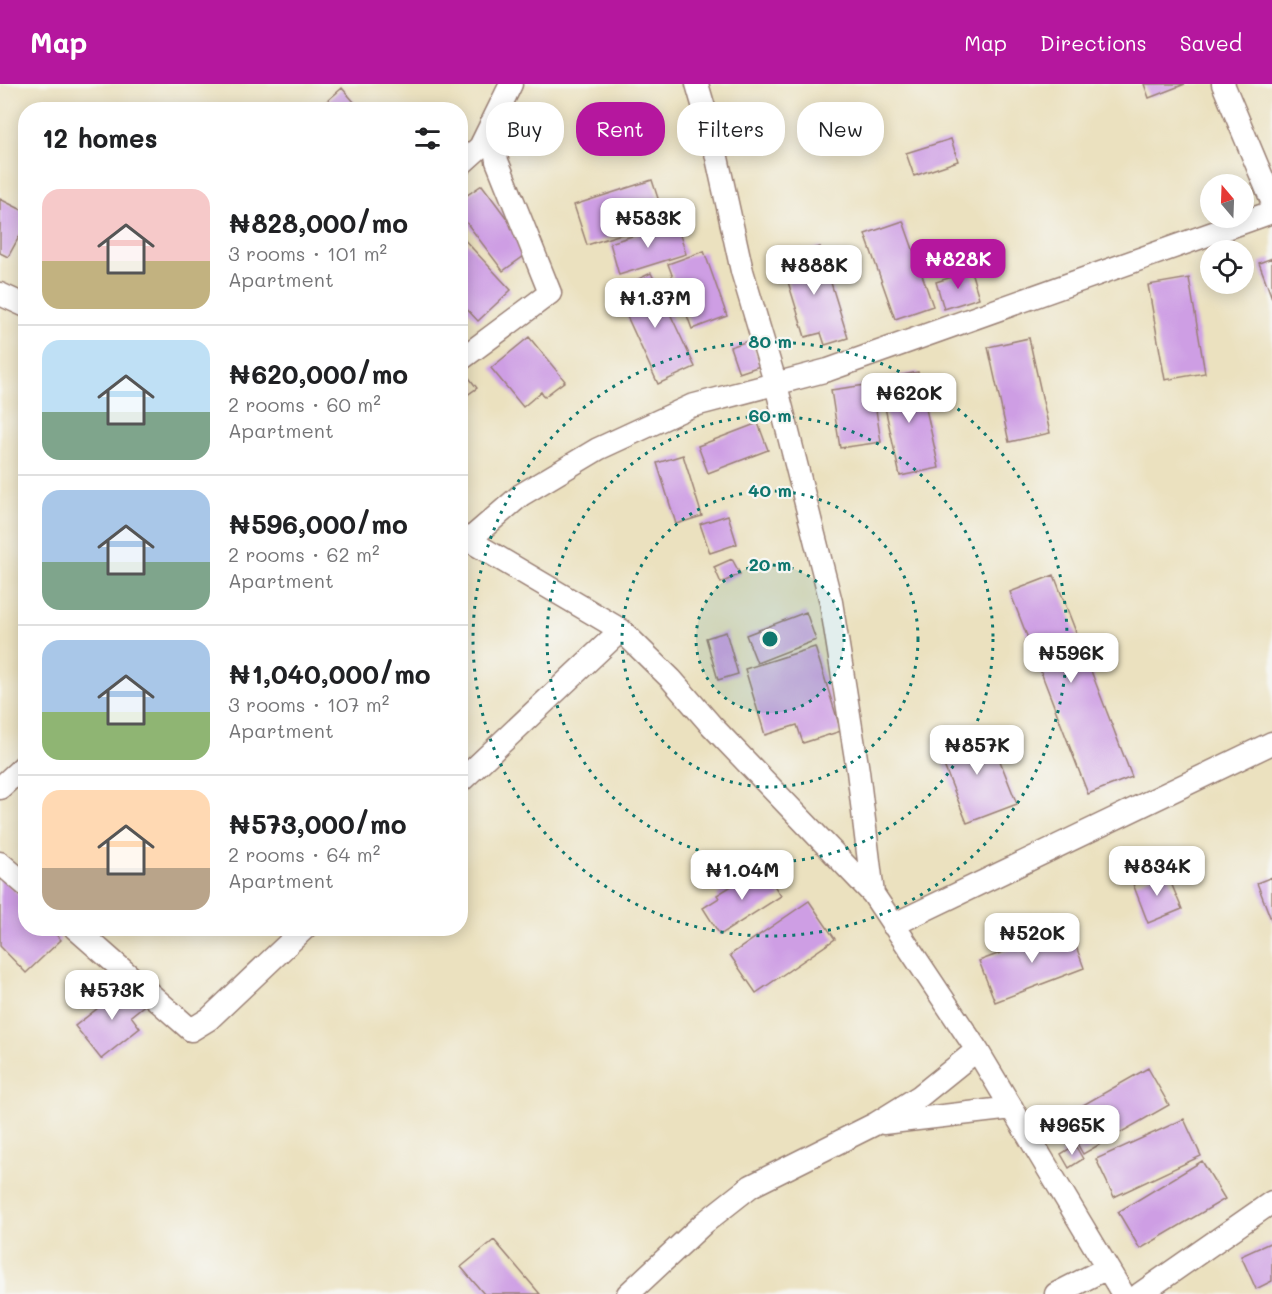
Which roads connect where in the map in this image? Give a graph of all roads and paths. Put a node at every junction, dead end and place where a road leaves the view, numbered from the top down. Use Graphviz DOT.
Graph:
graph roads {
  1 [pos="511,84"];
  2 [pos="697,84"];
  3 [pos="1223,84"];
  4 [pos="502,102"];
  5 [pos="486,134"];
  6 [pos="496,156"];
  7 [pos="468,158"];
  8 [pos="1272,201"];
  9 [pos="1272,212"];
  10 [pos="0,294"];
  11 [pos="18,302"];
  12 [pos="468,354"];
  13 [pos="776,385"];
  14 [pos="468,536"];
  15 [pos="468,540"];
  16 [pos="621,630"];
  17 [pos="1272,742"];
  18 [pos="18,771"];
  19 [pos="468,774"];
  20 [pos="0,788"];
  21 [pos="0,863"];
  22 [pos="18,878"];
  23 [pos="873,894"];
  24 [pos="893,925"];
  25 [pos="84,936"];
  26 [pos="296,936"];
  27 [pos="977,1050"];
  28 [pos="1012,1108"];
  29 [pos="876,1124"];
  30 [pos="1272,1202"];
  31 [pos="1107,1268"];
  32 [pos="628,1294"];
  33 [pos="1056,1294"];
  34 [pos="1123,1294"];
  35 [pos="1140,1294"];
  1 -- 4 [label="street"];
  2 -- 13 [label="street"];
  3 -- 8 [label="street"];
  5 -- 7 [label="street"];
  6 -- 12 [label="street"];
  9 -- 13 [label="street"];
  10 -- 11 [label="street"];
  13 -- 14 [label="street"];
  13 -- 23 [label="street"];
  15 -- 16 [label="street"];
  16 -- 19 [label="street"];
  16 -- 23 [label="street"];
  17 -- 24 [label="street"];
  18 -- 20 [label="street"];
  21 -- 22 [label="street"];
  23 -- 24 [label="street"];
  24 -- 27 [label="street"];
  25 -- 26 [label="street"];
  27 -- 28 [label="street"];
  27 -- 29 [label="street"];
  28 -- 29 [label="street"];
  28 -- 31 [label="street"];
  29 -- 32 [label="street"];
  30 -- 35 [label="street"];
  31 -- 33 [label="street"];
  31 -- 34 [label="street"];
}
